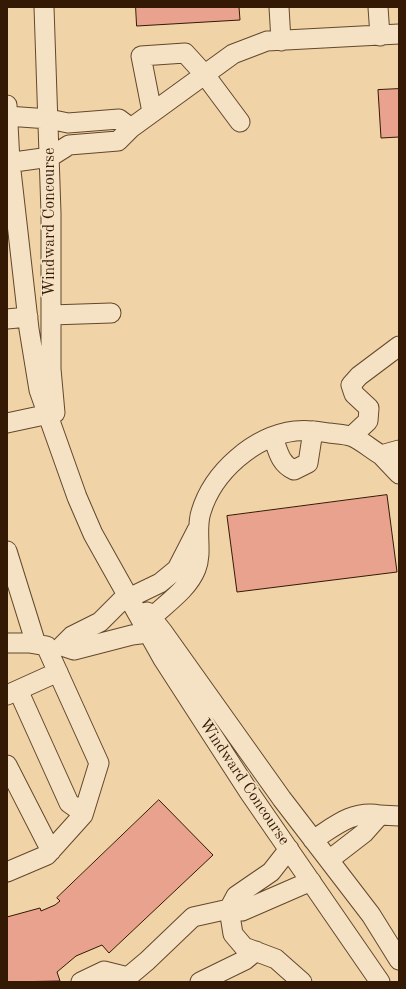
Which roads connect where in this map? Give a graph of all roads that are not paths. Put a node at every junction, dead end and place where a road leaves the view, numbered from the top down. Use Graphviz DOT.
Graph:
graph roads {
  1 [pos="44,7"];
  2 [pos="279,7"];
  3 [pos="378,7"];
  4 [pos="399,34"];
  5 [pos="380,36"];
  6 [pos="281,41"];
  7 [pos="204,74"];
  8 [pos="7,105"];
  9 [pos="152,112"];
  10 [pos="7,116"];
  11 [pos="49,119"];
  12 [pos="240,122"];
  13 [pos="131,128"];
  14 [pos="50,157"];
  15 [pos="9,163"];
  16 [pos="111,313"];
  17 [pos="51,315"];
  18 [pos="28,317"];
  19 [pos="7,319"];
  20 [pos="399,346"];
  21 [pos="49,414"];
  22 [pos="7,423"];
  23 [pos="313,431"];
  24 [pos="57,436"];
  25 [pos="352,436"];
  26 [pos="273,437"];
  27 [pos="399,450"];
  28 [pos="380,455"];
  29 [pos="399,474"];
  30 [pos="199,525"];
  31 [pos="7,551"];
  32 [pos="130,596"];
  33 [pos="150,626"];
  34 [pos="7,643"];
  35 [pos="48,645"];
  36 [pos="58,672"];
  37 [pos="12,693"];
  38 [pos="7,765"];
  39 [pos="83,813"];
  40 [pos="380,815"];
  41 [pos="399,816"];
  42 [pos="313,840"];
  43 [pos="289,849"];
  44 [pos="51,851"];
  45 [pos="329,860"];
  46 [pos="7,872"];
  47 [pos="311,881"];
  48 [pos="229,909"];
  49 [pos="256,951"];
  50 [pos="399,960"];
  51 [pos="125,979"];
  52 [pos="296,981"];
  53 [pos="80,982"];
  54 [pos="200,982"];
  55 [pos="380,982"];
  1 -- 11 [label="street, Windward Concourse"];
  2 -- 6 [label="street"];
  3 -- 5 [label="street"];
  4 -- 5 [label="street"];
  5 -- 6 [label="street"];
  6 -- 7 [label="street"];
  7 -- 9 [label="street"];
  7 -- 9 [label="street"];
  7 -- 12 [label="street"];
  8 -- 10 [label="street, Windward Concourse"];
  9 -- 13 [label="street"];
  10 -- 11 [label="street"];
  10 -- 15 [label="street, Windward Concourse"];
  11 -- 13 [label="street"];
  11 -- 14 [label="street, Windward Concourse"];
  13 -- 14 [label="street"];
  14 -- 15 [label="street"];
  14 -- 17 [label="street, Windward Concourse"];
  15 -- 18 [label="street, Windward Concourse"];
  16 -- 17 [label="street"];
  17 -- 24 [label="street, Windward Concourse"];
  18 -- 19 [label="street"];
  18 -- 21 [label="street, Windward Concourse"];
  20 -- 25 [label="street"];
  21 -- 22 [label="street"];
  21 -- 24 [label="street, Windward Concourse"];
  23 -- 25 [label="street"];
  23 -- 26 [label="street"];
  23 -- 26 [label="street"];
  24 -- 32 [label="street, Windward Concourse"];
  25 -- 28 [label="street"];
  26 -- 30 [label="street"];
  27 -- 28 [label="street"];
  28 -- 29 [label="street"];
  30 -- 32 [label="street"];
  30 -- 33 [label="street"];
  31 -- 35 [label="street"];
  32 -- 33 [label="street, Windward Concourse"];
  32 -- 35 [label="street"];
  33 -- 35 [label="street"];
  33 -- 42 [label="street, Windward Concourse"];
  33 -- 43 [label="street, Windward Concourse"];
  34 -- 35 [label="street"];
  35 -- 36 [label="street"];
  36 -- 37 [label="street"];
  36 -- 39 [label="street"];
  37 -- 39 [label="street"];
  38 -- 44 [label="street"];
  39 -- 44 [label="street"];
  40 -- 41 [label="street"];
  40 -- 42 [label="street"];
  40 -- 45 [label="street"];
  42 -- 45 [label="street, Windward Concourse"];
  43 -- 47 [label="street, Windward Concourse"];
  43 -- 48 [label="street"];
  44 -- 46 [label="street"];
  45 -- 50 [label="street, Windward Concourse"];
  47 -- 48 [label="street"];
  47 -- 55 [label="street, Windward Concourse"];
  48 -- 49 [label="street"];
  48 -- 51 [label="street"];
  49 -- 52 [label="street"];
  49 -- 54 [label="street"];
  51 -- 53 [label="street"];
}
